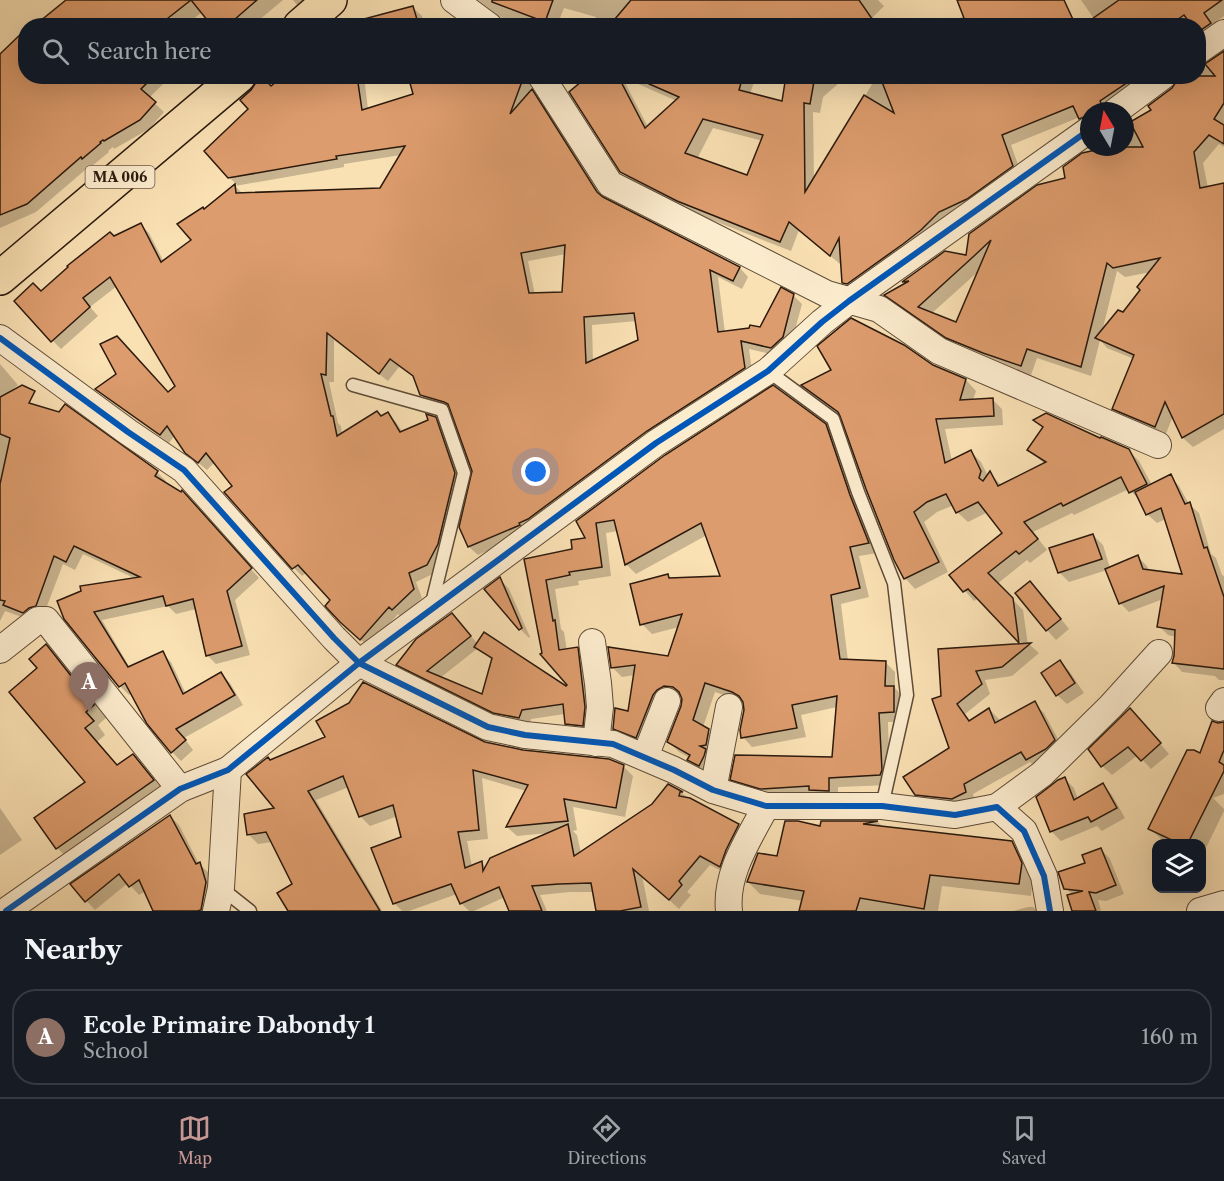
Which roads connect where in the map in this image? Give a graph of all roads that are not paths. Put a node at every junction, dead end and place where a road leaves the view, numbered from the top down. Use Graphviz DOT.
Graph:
graph roads {
  1 [pos="330,0"];
  2 [pos="454,0"];
  3 [pos="309,18"];
  4 [pos="478,18"];
  5 [pos="1224,33"];
  6 [pos="1206,45"];
  7 [pos="230,84"];
  8 [pos="546,84"];
  9 [pos="1153,84"];
  10 [pos="1128,102"];
  11 [pos="1080,136"];
  12 [pos="0,278"];
  13 [pos="849,301"];
  14 [pos="0,338"];
  15 [pos="768,371"];
  16 [pos="353,385"];
  17 [pos="1158,445"];
  18 [pos="430,611"];
  19 [pos="592,642"];
  20 [pos="0,650"];
  21 [pos="1159,653"];
  22 [pos="359,663"];
  23 [pos="667,701"];
  24 [pos="729,707"];
  25 [pos="596,742"];
  26 [pos="645,758"];
  27 [pos="228,770"];
  28 [pos="180,789"];
  29 [pos="713,790"];
  30 [pos="766,806"];
  31 [pos="882,806"];
  32 [pos="997,807"];
  33 [pos="219,900"];
  34 [pos="1224,904"];
  35 [pos="6,911"];
  36 [pos="250,911"];
  37 [pos="729,911"];
  38 [pos="1050,911"];
  39 [pos="1200,911"];
  1 -- 3 [label="main road"];
  2 -- 4 [label="street"];
  5 -- 6 [label="street"];
  7 -- 12 [label="main road, MA 006"];
  8 -- 13 [label="street"];
  9 -- 10 [label="street"];
  11 -- 13 [label="street"];
  13 -- 15 [label="street"];
  13 -- 17 [label="street"];
  14 -- 22 [label="street"];
  15 -- 18 [label="street"];
  15 -- 31 [label="lane"];
  16 -- 18 [label="lane"];
  18 -- 22 [label="street"];
  19 -- 25 [label="street"];
  20 -- 28 [label="street"];
  21 -- 32 [label="street"];
  22 -- 25 [label="street"];
  22 -- 27 [label="street"];
  23 -- 26 [label="street"];
  24 -- 29 [label="street"];
  25 -- 26 [label="street"];
  26 -- 29 [label="street"];
  27 -- 28 [label="street"];
  27 -- 33 [label="street"];
  28 -- 35 [label="street"];
  29 -- 30 [label="street"];
  30 -- 31 [label="street"];
  30 -- 37 [label="street"];
  31 -- 32 [label="street"];
  32 -- 38 [label="street"];
  33 -- 36 [label="lane"];
  34 -- 39 [label="street"];
}
